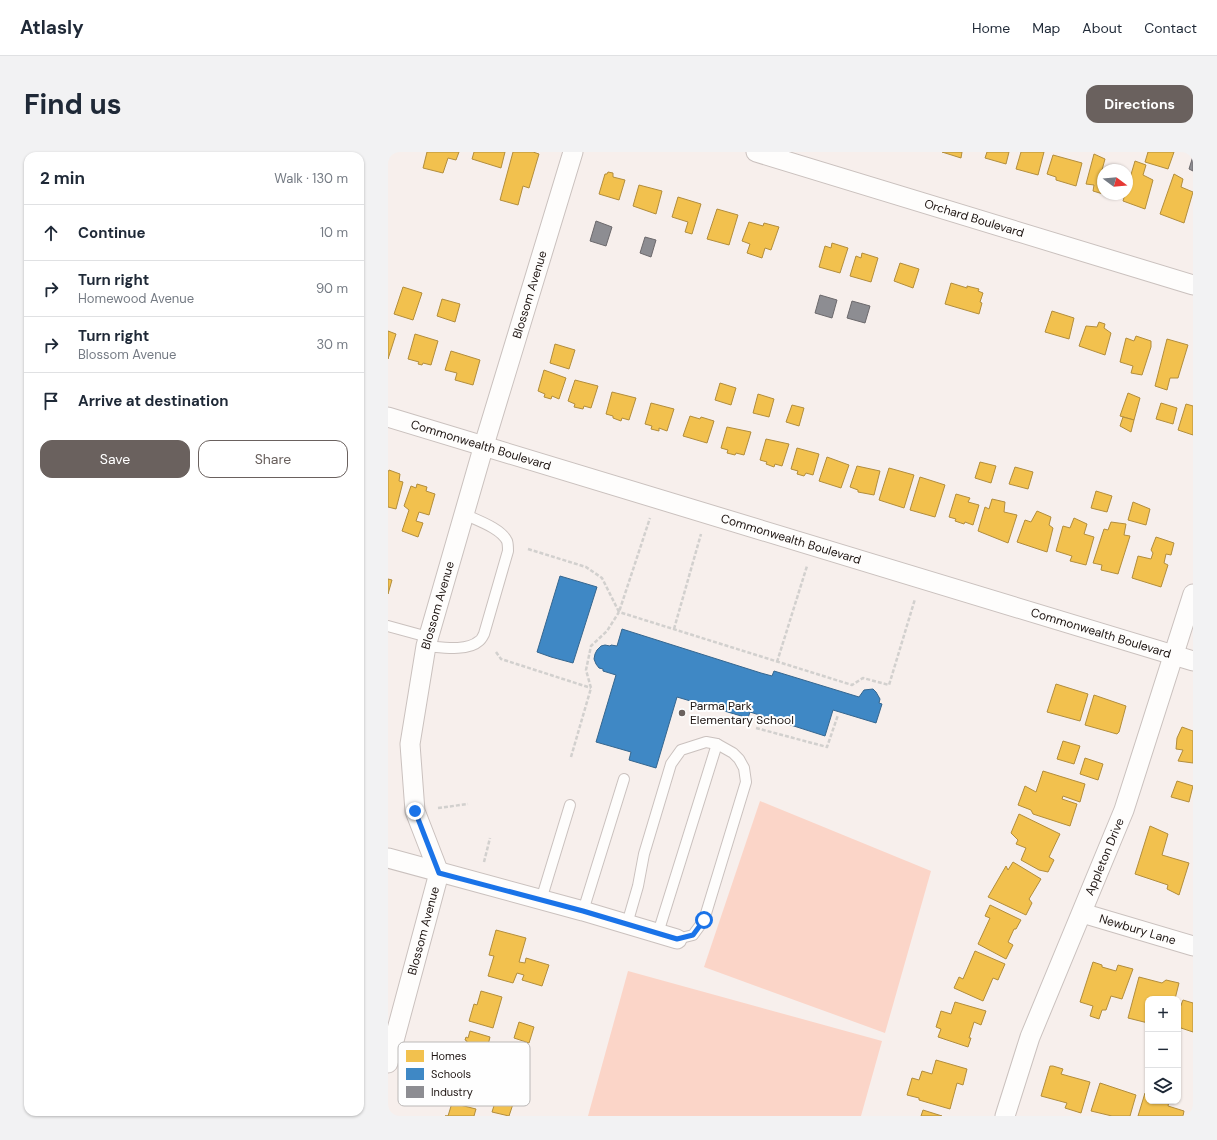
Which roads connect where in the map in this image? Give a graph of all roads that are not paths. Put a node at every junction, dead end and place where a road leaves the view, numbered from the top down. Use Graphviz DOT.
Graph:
graph roads {
  1 [pos="573,152"];
  2 [pos="756,152"];
  3 [pos="1193,285"];
  4 [pos="388,417"];
  5 [pos="484,445"];
  6 [pos="464,514"];
  7 [pos="1193,594"];
  8 [pos="388,626"];
  9 [pos="427,641"];
  10 [pos="1174,655"];
  11 [pos="1193,661"];
  12 [pos="717,744"];
  13 [pos="624,779"];
  14 [pos="570,805"];
  15 [pos="388,858"];
  16 [pos="439,873"];
  17 [pos="541,900"];
  18 [pos="583,911"];
  19 [pos="1082,913"];
  20 [pos="628,924"];
  21 [pos="658,933"];
  22 [pos="677,939"];
  23 [pos="1193,946"];
  24 [pos="388,1063"];
  25 [pos="1005,1116"];
  1 -- 5 [label="street, Blossom Avenue"];
  2 -- 3 [label="street, Orchard Boulevard"];
  4 -- 5 [label="street, Commonwealth Boulevard"];
  5 -- 6 [label="street, Blossom Avenue"];
  5 -- 10 [label="street, Commonwealth Boulevard"];
  6 -- 9 [label="street, Blossom Avenue"];
  6 -- 9 [label="lane"];
  7 -- 10 [label="street, Appleton Drive"];
  8 -- 9 [label="lane"];
  9 -- 16 [label="street, Blossom Avenue"];
  10 -- 11 [label="street, Commonwealth Boulevard"];
  10 -- 19 [label="street, Appleton Drive"];
  12 -- 20 [label="lane"];
  12 -- 21 [label="lane"];
  12 -- 22 [label="lane"];
  13 -- 18 [label="lane"];
  14 -- 17 [label="lane"];
  15 -- 16 [label="street"];
  16 -- 17 [label="street"];
  16 -- 24 [label="street, Blossom Avenue"];
  17 -- 18 [label="street"];
  18 -- 20 [label="street"];
  19 -- 23 [label="street, Newbury Lane"];
  19 -- 25 [label="street, Appleton Drive"];
  20 -- 21 [label="street"];
  21 -- 22 [label="street"];
}
